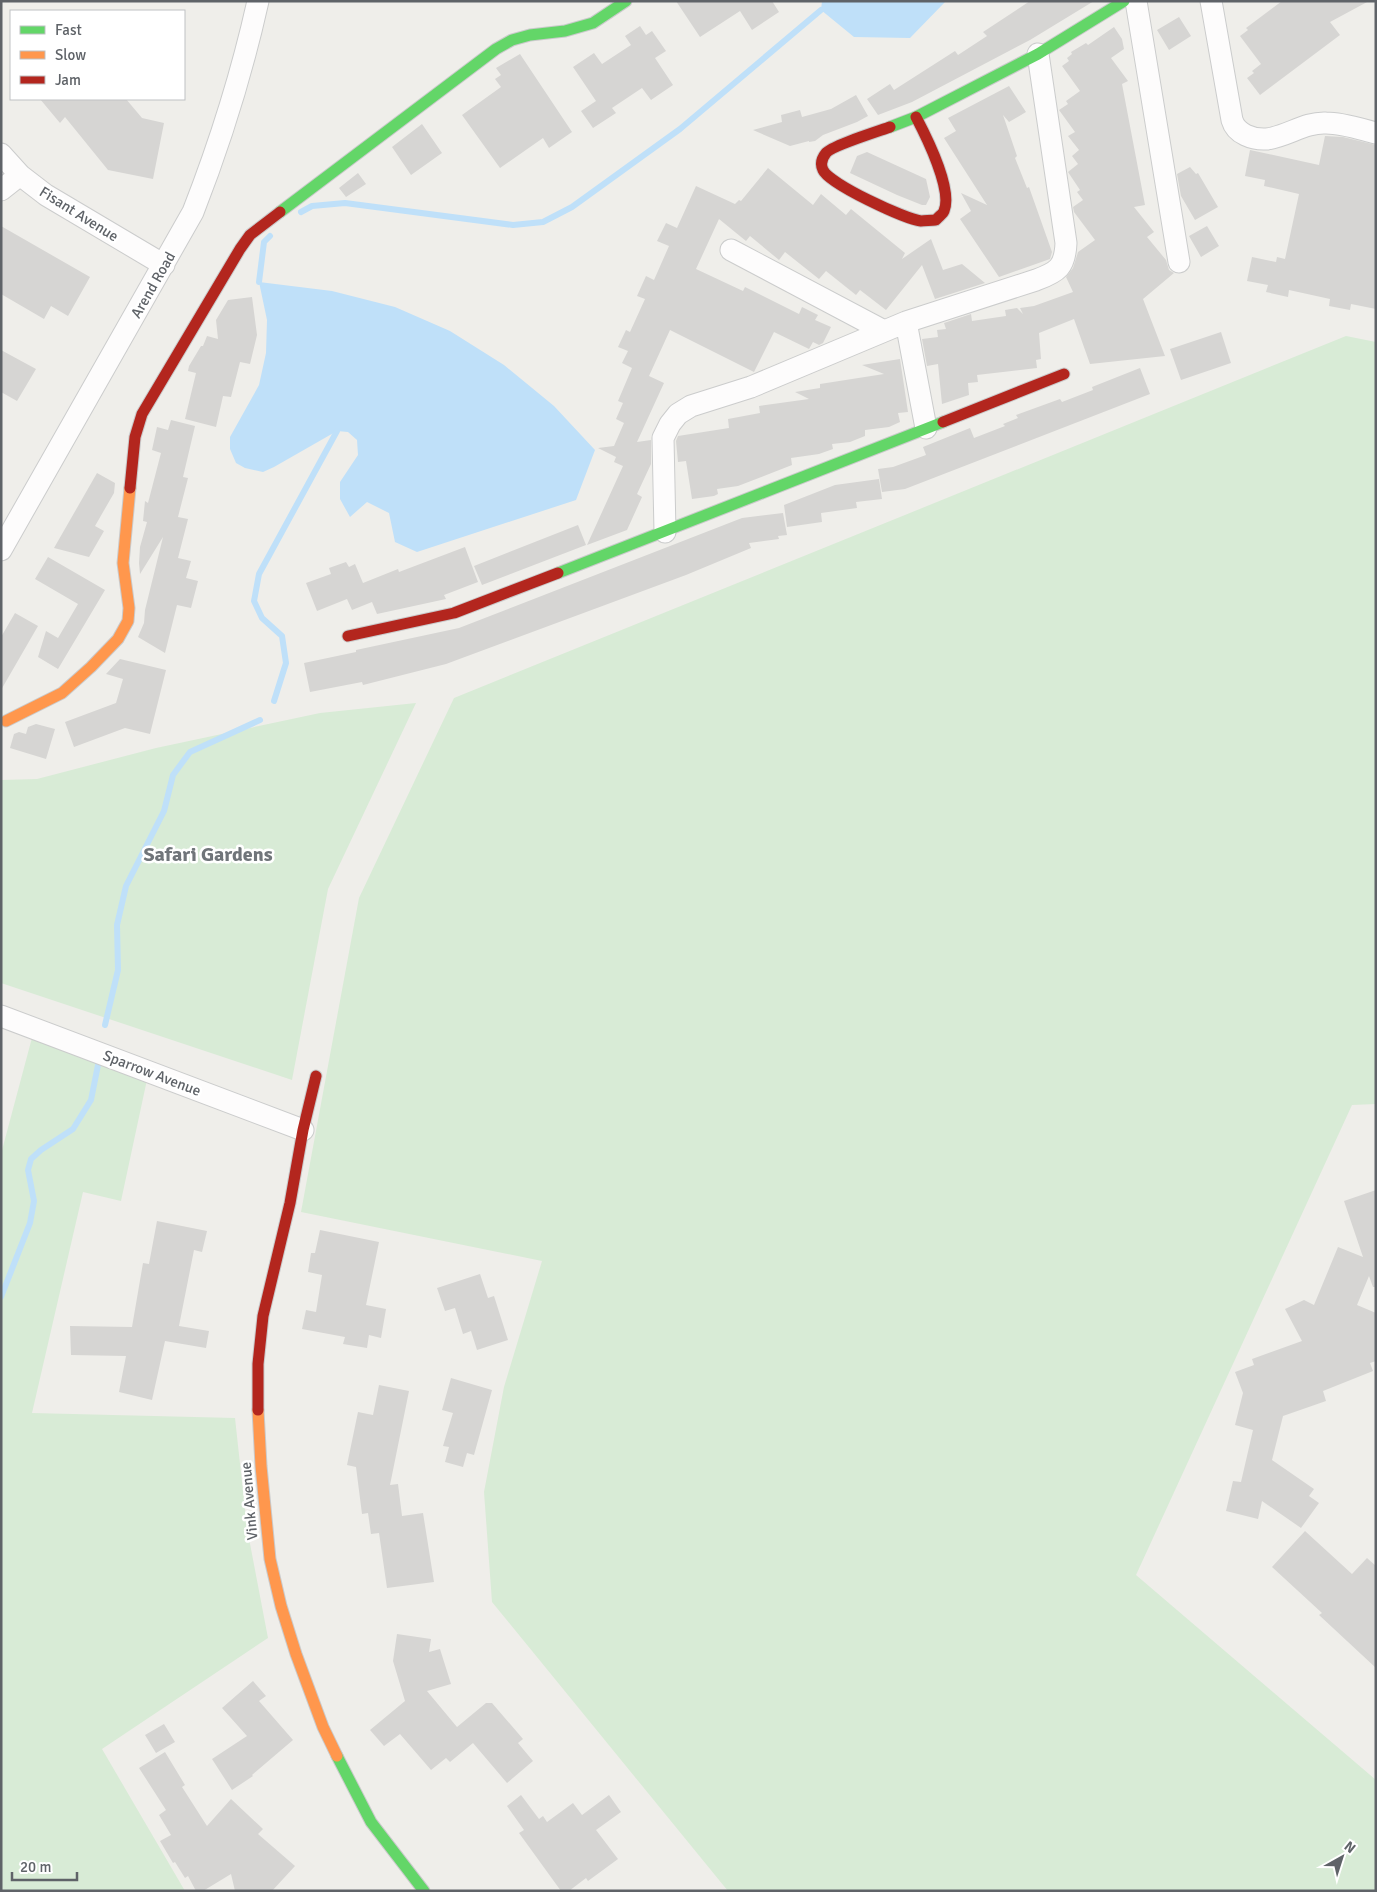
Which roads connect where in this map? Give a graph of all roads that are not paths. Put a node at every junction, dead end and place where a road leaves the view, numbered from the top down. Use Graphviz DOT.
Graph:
graph roads {
  1 [pos="258,1"];
  2 [pos="626,1"];
  3 [pos="1124,1"];
  4 [pos="1136,1"];
  5 [pos="1211,1"];
  6 [pos="1038,54"];
  7 [pos="916,117"];
  8 [pos="1376,132"];
  9 [pos="1,154"];
  10 [pos="20,175"];
  11 [pos="1,190"];
  12 [pos="731,250"];
  13 [pos="1179,262"];
  14 [pos="164,265"];
  15 [pos="906,322"];
  16 [pos="884,331"];
  17 [pos="1064,374"];
  18 [pos="926,428"];
  19 [pos="666,532"];
  20 [pos="1,550"];
  21 [pos="348,636"];
  22 [pos="6,721"];
  23 [pos="1,1016"];
  24 [pos="316,1076"];
  25 [pos="303,1130"];
  26 [pos="424,1891"];
  1 -- 14 [label="street, Arend Road"];
  2 -- 22 [label="street"];
  3 -- 6 [label="street"];
  4 -- 13 [label="street"];
  5 -- 8 [label="street"];
  6 -- 7 [label="street"];
  6 -- 15 [label="street"];
  7 -- 7 [label="street"];
  9 -- 10 [label="street, Fisant Avenue"];
  10 -- 11 [label="street"];
  10 -- 14 [label="street, Fisant Avenue"];
  12 -- 16 [label="street"];
  14 -- 20 [label="street, Arend Road"];
  15 -- 16 [label="street"];
  15 -- 18 [label="street"];
  16 -- 19 [label="street"];
  17 -- 18 [label="street"];
  18 -- 19 [label="street"];
  19 -- 21 [label="street"];
  23 -- 25 [label="street, Sparrow Avenue"];
  24 -- 25 [label="street, Vink Avenue"];
  25 -- 26 [label="street, Vink Avenue"];
}
